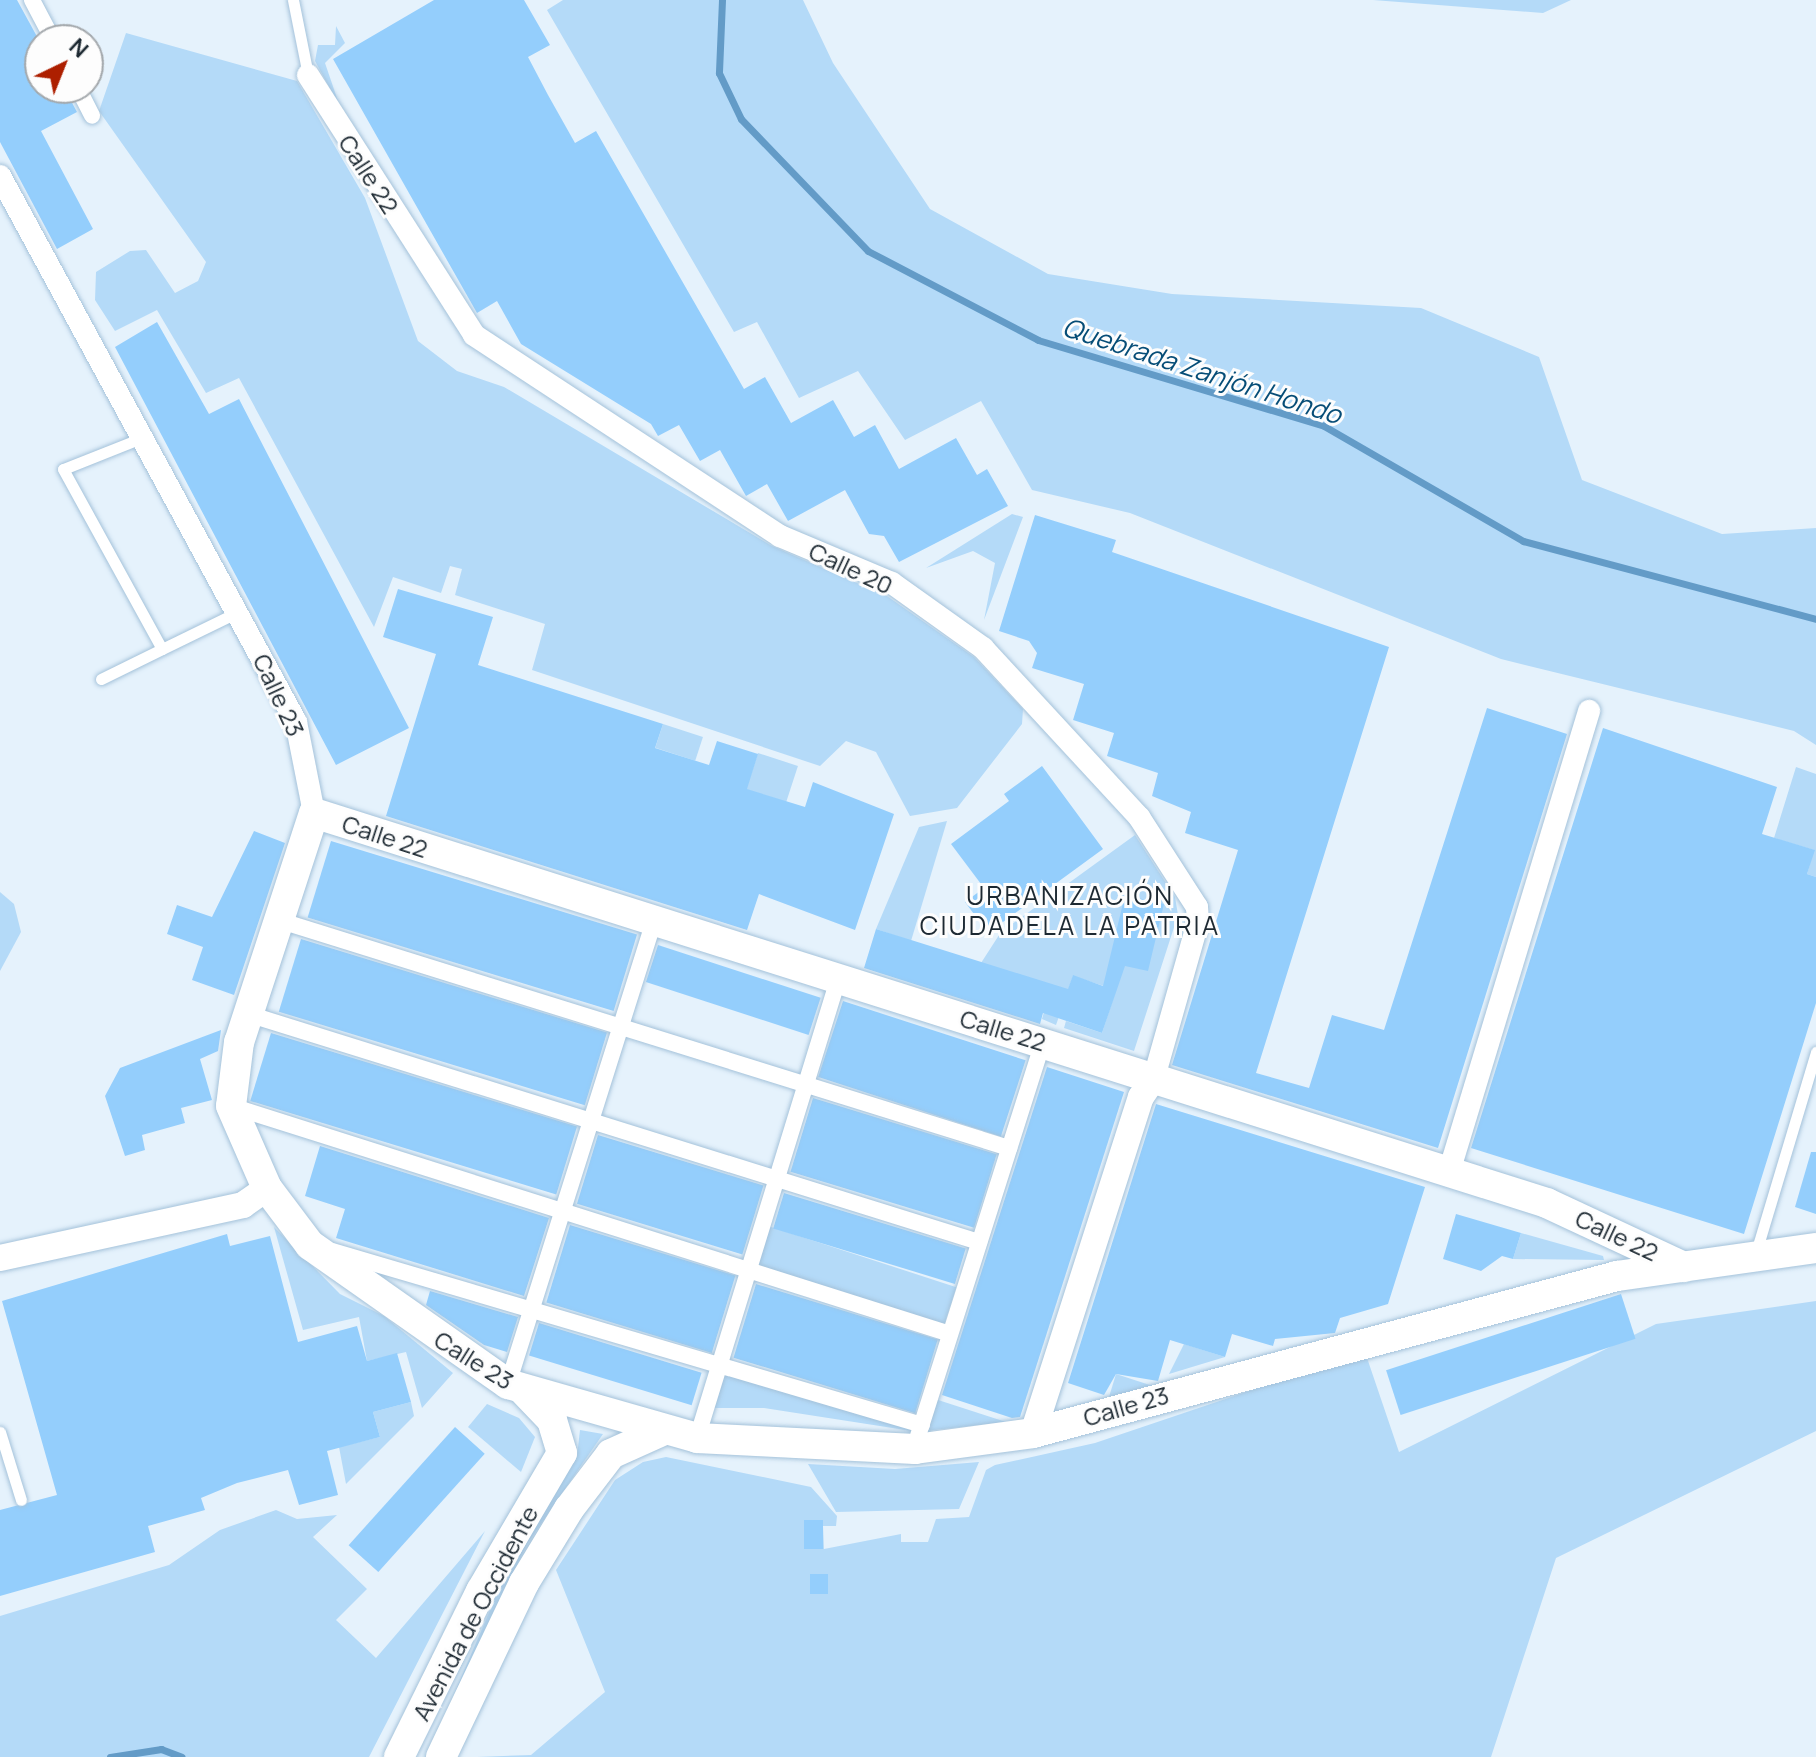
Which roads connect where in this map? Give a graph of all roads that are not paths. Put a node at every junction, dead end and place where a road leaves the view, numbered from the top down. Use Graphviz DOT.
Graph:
graph roads {
  1 [pos="32,0"];
  2 [pos="293,0"];
  3 [pos="45,24"];
  4 [pos="308,75"];
  5 [pos="86,104"];
  6 [pos="92,116"];
  7 [pos="0,176"];
  8 [pos="474,335"];
  9 [pos="144,436"];
  10 [pos="238,612"];
  11 [pos="162,649"];
  12 [pos="101,679"];
  13 [pos="1589,711"];
  14 [pos="314,813"];
  15 [pos="278,920"];
  16 [pos="654,920"];
  17 [pos="838,979"];
  18 [pos="248,1014"];
  19 [pos="620,1028"];
  20 [pos="1043,1042"];
  21 [pos="1816,1052"];
  22 [pos="1154,1078"];
  23 [pos="804,1081"];
  24 [pos="231,1106"];
  25 [pos="590,1121"];
  26 [pos="1009,1148"];
  27 [pos="1449,1172"];
  28 [pos="773,1179"];
  29 [pos="267,1188"];
  30 [pos="562,1212"];
  31 [pos="1615,1232"];
  32 [pos="979,1242"];
  33 [pos="310,1245"];
  34 [pos="1816,1248"];
  35 [pos="1755,1257"];
  36 [pos="0,1258"];
  37 [pos="1684,1267"];
  38 [pos="744,1270"];
  39 [pos="1617,1276"];
  40 [pos="533,1304"];
  41 [pos="950,1334"];
  42 [pos="716,1362"];
  43 [pos="516,1388"];
  44 [pos="662,1431"];
  45 [pos="0,1432"];
  46 [pos="1033,1433"];
  47 [pos="918,1437"];
  48 [pos="697,1438"];
  49 [pos="21,1500"];
  50 [pos="399,1757"];
  51 [pos="441,1757"];
  1 -- 3 [label="street"];
  2 -- 4 [label="lane, Calle 22"];
  4 -- 8 [label="street, Calle 22"];
  5 -- 6 [label="street"];
  7 -- 9 [label="street, Calle 23"];
  8 -- 22 [label="street, Calle 20"];
  9 -- 10 [label="street, Calle 23"];
  9 -- 11 [label="lane"];
  10 -- 11 [label="lane"];
  10 -- 14 [label="street, Calle 23"];
  11 -- 12 [label="lane"];
  13 -- 27 [label="street"];
  14 -- 15 [label="main road, Calle 23"];
  14 -- 16 [label="main road, Calle 22"];
  15 -- 18 [label="main road, Calle 23"];
  15 -- 19 [label="street"];
  16 -- 17 [label="main road, Calle 22"];
  16 -- 19 [label="street"];
  17 -- 20 [label="main road, Calle 22"];
  17 -- 23 [label="street"];
  18 -- 24 [label="main road, Calle 23"];
  18 -- 25 [label="street"];
  19 -- 23 [label="street"];
  19 -- 25 [label="street"];
  20 -- 22 [label="main road, Calle 22"];
  20 -- 26 [label="street"];
  21 -- 35 [label="lane"];
  22 -- 27 [label="main road, Calle 22"];
  22 -- 46 [label="street"];
  23 -- 26 [label="street"];
  23 -- 28 [label="street"];
  24 -- 29 [label="main road, Calle 23"];
  24 -- 30 [label="street"];
  25 -- 28 [label="street"];
  25 -- 30 [label="street"];
  26 -- 32 [label="street"];
  27 -- 31 [label="main road, Calle 22"];
  28 -- 32 [label="street"];
  28 -- 38 [label="street"];
  29 -- 33 [label="main road, Calle 23"];
  29 -- 36 [label="street"];
  30 -- 38 [label="street"];
  30 -- 40 [label="street"];
  31 -- 37 [label="main road, Calle 22"];
  31 -- 39 [label="main road"];
  32 -- 41 [label="street"];
  33 -- 40 [label="street"];
  33 -- 43 [label="main road, Calle 23"];
  34 -- 35 [label="main road, Calle 23"];
  35 -- 37 [label="main road, Calle 23"];
  37 -- 39 [label="main road, Calle 23"];
  38 -- 41 [label="street"];
  38 -- 42 [label="street"];
  39 -- 46 [label="main road, Calle 23"];
  40 -- 42 [label="street"];
  40 -- 43 [label="street"];
  41 -- 47 [label="street"];
  42 -- 47 [label="street"];
  42 -- 48 [label="street"];
  43 -- 44 [label="main road, Calle 23"];
  43 -- 50 [label="main road, Avenida de Occidente"];
  44 -- 48 [label="main road, Calle 23"];
  44 -- 51 [label="main road, Avenida de Occidente"];
  45 -- 49 [label="lane"];
  46 -- 47 [label="main road, Calle 23"];
  47 -- 48 [label="main road, Calle 23"];
}
